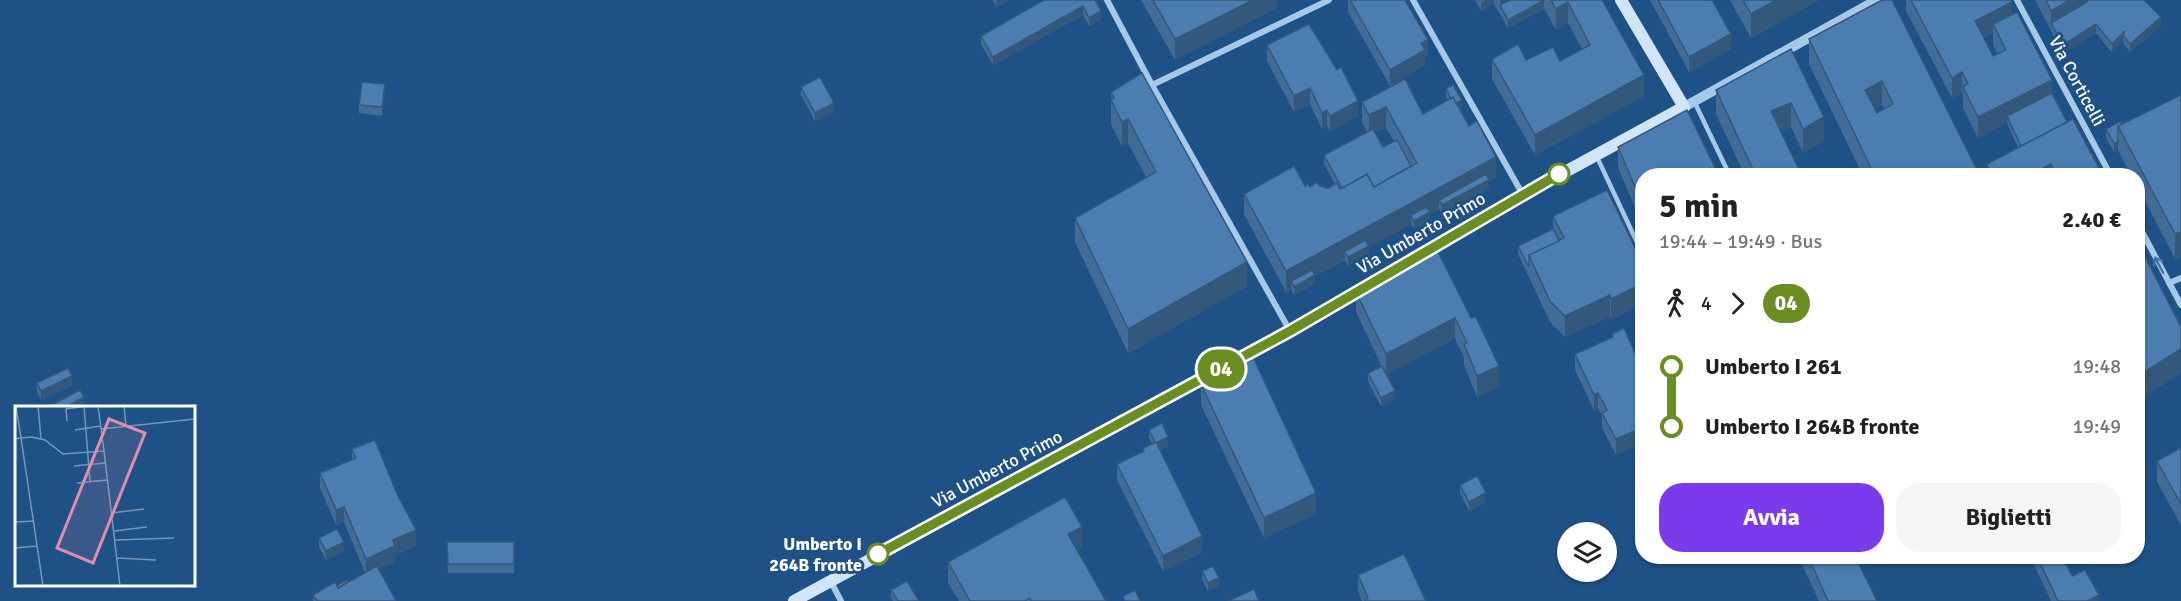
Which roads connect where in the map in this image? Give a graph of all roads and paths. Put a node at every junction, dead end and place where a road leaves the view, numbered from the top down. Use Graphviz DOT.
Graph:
graph roads {
  1 [pos="1107,0"];
  2 [pos="1329,0"];
  3 [pos="1413,0"];
  4 [pos="1621,0"];
  5 [pos="1877,0"];
  6 [pos="2017,0"];
  7 [pos="1152,85"];
  8 [pos="1689,104"];
  9 [pos="1596,154"];
  10 [pos="1725,168"];
  11 [pos="2107,168"];
  12 [pos="1523,195"];
  13 [pos="1635,238"];
  14 [pos="2145,238"];
  15 [pos="2181,278"];
  16 [pos="2169,284"];
  17 [pos="2181,305"];
  18 [pos="1290,331"];
  19 [pos="830,580"];
  20 [pos="794,601"];
  21 [pos="841,601"];
  1 -- 7 [label="street"];
  2 -- 7 [label="street"];
  3 -- 12 [label="street"];
  4 -- 8 [label="main road"];
  5 -- 8 [label="street, Via Umberto Primo"];
  6 -- 11 [label="street, Via Corticelli"];
  7 -- 18 [label="street"];
  8 -- 9 [label="main road, Via Umberto Primo"];
  8 -- 10 [label="lane"];
  9 -- 12 [label="main road, Via Umberto Primo"];
  9 -- 13 [label="lane"];
  12 -- 18 [label="main road, Via Umberto Primo"];
  16 -- 14 [label="street, one-way"];
  15 -- 16 [label="street"];
  16 -- 17 [label="street"];
  18 -- 19 [label="main road, Via Umberto Primo"];
  19 -- 20 [label="main road, Via Umberto Primo"];
  19 -- 21 [label="street"];
}
